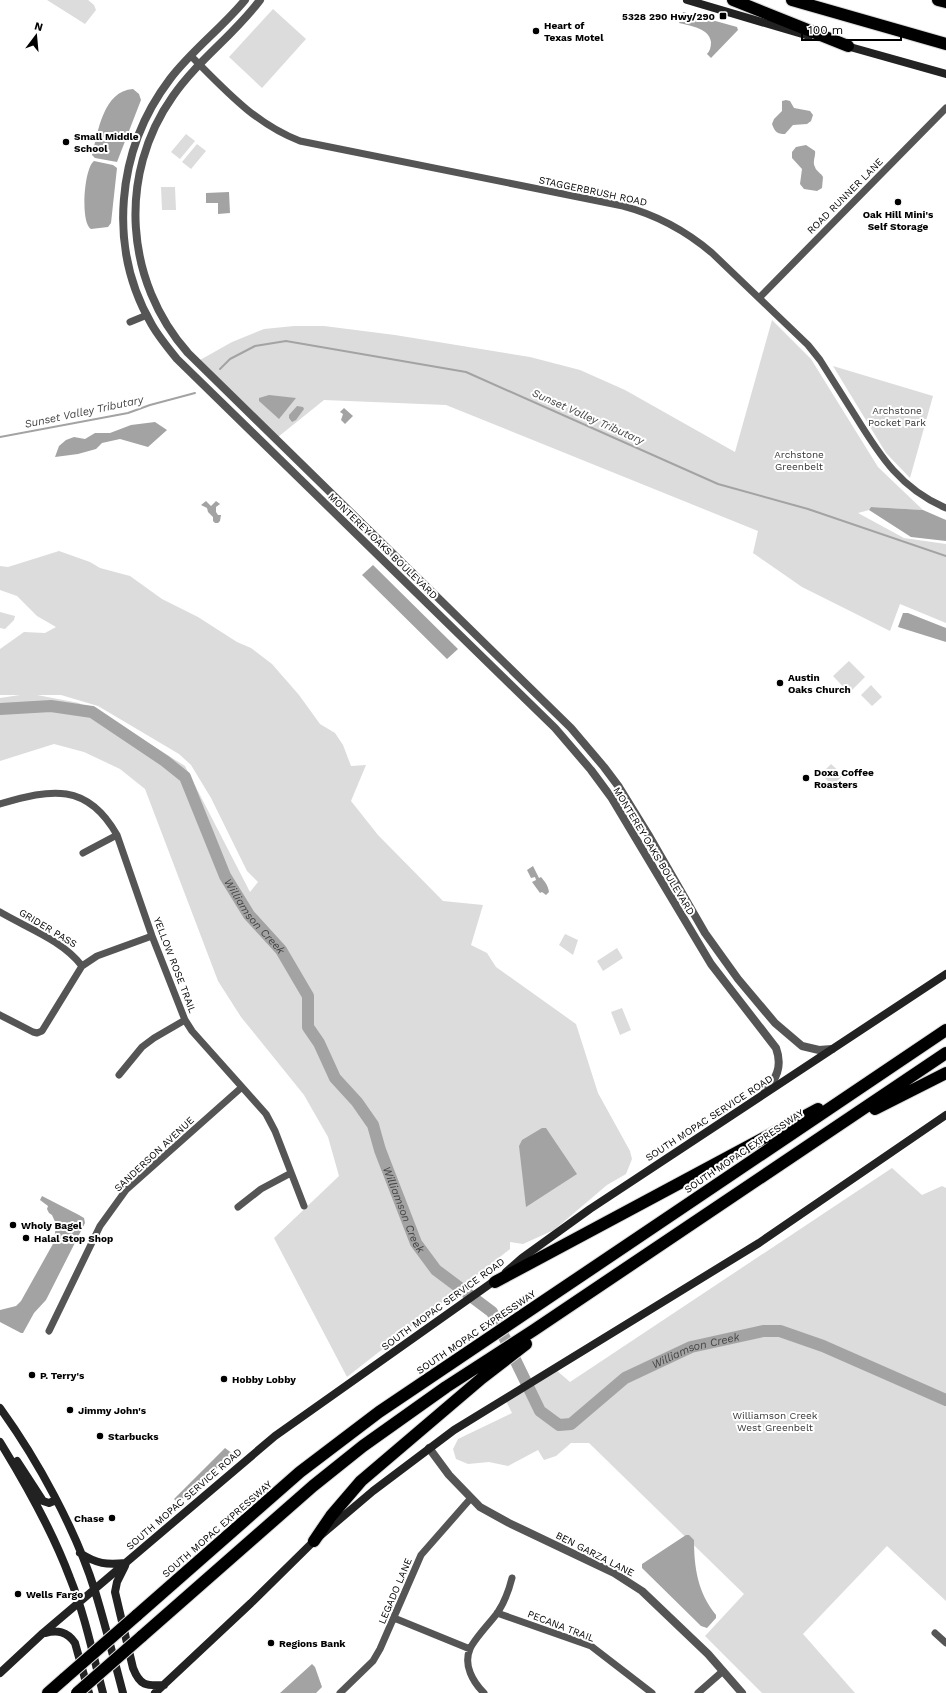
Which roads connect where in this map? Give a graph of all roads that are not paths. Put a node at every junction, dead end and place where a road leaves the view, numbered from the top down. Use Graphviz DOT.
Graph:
graph roads {
  1 [pos="245,0"];
  2 [pos="260,0"];
  3 [pos="687,0"];
  4 [pos="733,0"];
  5 [pos="792,0"];
  6 [pos="822,0"];
  7 [pos="938,0"];
  8 [pos="946,2"];
  9 [pos="946,37"];
  10 [pos="946,44"];
  11 [pos="848,46"];
  12 [pos="191,56"];
  13 [pos="199,64"];
  14 [pos="946,74"];
  15 [pos="946,108"];
  16 [pos="759,298"];
  17 [pos="147,315"];
  18 [pos="130,322"];
  19 [pos="946,508"];
  20 [pos="0,804"];
  21 [pos="117,835"];
  22 [pos="84,853"];
  23 [pos="0,912"];
  24 [pos="152,936"];
  25 [pos="82,966"];
  26 [pos="946,974"];
  27 [pos="0,1015"];
  28 [pos="185,1020"];
  29 [pos="946,1030"];
  30 [pos="832,1049"];
  31 [pos="946,1053"];
  32 [pos="946,1072"];
  33 [pos="119,1075"];
  34 [pos="242,1087"];
  35 [pos="764,1094"];
  36 [pos="847,1097"];
  37 [pos="946,1115"];
  38 [pos="848,1120"];
  39 [pos="291,1173"];
  40 [pos="304,1206"];
  41 [pos="238,1207"];
  42 [pos="495,1282"];
  43 [pos="49,1331"];
  44 [pos="535,1333"];
  45 [pos="0,1408"];
  46 [pos="2,1445"];
  47 [pos="429,1448"];
  48 [pos="471,1498"];
  49 [pos="56,1500"];
  50 [pos="314,1542"];
  51 [pos="80,1553"];
  52 [pos="126,1563"];
  53 [pos="512,1578"];
  54 [pos="95,1590"];
  55 [pos="79,1602"];
  56 [pos="497,1613"];
  57 [pos="394,1618"];
  58 [pos="43,1633"];
  59 [pos="935,1633"];
  60 [pos="946,1643"];
  61 [pos="470,1649"];
  62 [pos="723,1671"];
  63 [pos="0,1673"];
  64 [pos="164,1685"];
  65 [pos="48,1693"];
  66 [pos="77,1693"];
  67 [pos="89,1693"];
  68 [pos="103,1693"];
  69 [pos="123,1693"];
  70 [pos="155,1693"];
  71 [pos="340,1693"];
  72 [pos="484,1693"];
  73 [pos="652,1693"];
  74 [pos="698,1693"];
  75 [pos="742,1693"];
  1 -- 12 [label="street, MONTEREY OAKS BOULEVARD"];
  2 -- 13 [label="street, MONTEREY OAKS BOULEVARD"];
  3 -- 11 [label="main road"];
  4 -- 11 [label="highway"];
  5 -- 10 [label="highway"];
  6 -- 9 [label="highway"];
  7 -- 8 [label="highway"];
  11 -- 14 [label="main road"];
  12 -- 13 [label="street, STAGGERBRUSH ROAD"];
  12 -- 17 [label="street, MONTEREY OAKS BOULEVARD"];
  13 -- 16 [label="street, STAGGERBRUSH ROAD"];
  13 -- 30 [label="street, MONTEREY OAKS BOULEVARD"];
  15 -- 16 [label="street, ROAD RUNNER LANE"];
  16 -- 19 [label="street, STAGGERBRUSH ROAD"];
  17 -- 18 [label="street"];
  17 -- 35 [label="street, MONTEREY OAKS BOULEVARD"];
  20 -- 21 [label="street, YELLOW ROSE TRAIL"];
  21 -- 22 [label="street"];
  21 -- 24 [label="street, YELLOW ROSE TRAIL"];
  23 -- 25 [label="street, GRIDER PASS"];
  24 -- 25 [label="street"];
  24 -- 28 [label="street, YELLOW ROSE TRAIL"];
  25 -- 27 [label="street"];
  26 -- 30 [label="main road, SOUTH MOPAC SERVICE ROAD"];
  28 -- 33 [label="street"];
  28 -- 34 [label="street, YELLOW ROSE TRAIL"];
  29 -- 36 [label="highway, SOUTH MOPAC EXPRESSWAY"];
  30 -- 35 [label="main road, SOUTH MOPAC SERVICE ROAD"];
  31 -- 38 [label="highway"];
  32 -- 38 [label="highway"];
  34 -- 39 [label="street, YELLOW ROSE TRAIL"];
  34 -- 43 [label="street, SANDERSON AVENUE"];
  35 -- 42 [label="main road, SOUTH MOPAC SERVICE ROAD"];
  36 -- 42 [label="highway"];
  36 -- 65 [label="highway, SOUTH MOPAC EXPRESSWAY, bridge"];
  37 -- 47 [label="main road"];
  38 -- 44 [label="highway"];
  39 -- 40 [label="street, YELLOW ROSE TRAIL"];
  39 -- 41 [label="street"];
  42 -- 52 [label="main road, SOUTH MOPAC SERVICE ROAD"];
  44 -- 50 [label="highway"];
  44 -- 66 [label="highway, bridge"];
  45 -- 49 [label="main road"];
  46 -- 49 [label="main road"];
  46 -- 55 [label="main road"];
  47 -- 48 [label="street, BEN GARZA LANE"];
  47 -- 50 [label="main road"];
  48 -- 57 [label="street, LEGADO LANE"];
  48 -- 62 [label="street, BEN GARZA LANE"];
  49 -- 51 [label="main road"];
  50 -- 64 [label="main road"];
  51 -- 52 [label="main road"];
  51 -- 54 [label="main road"];
  52 -- 54 [label="main road, SOUTH MOPAC SERVICE ROAD"];
  52 -- 64 [label="main road"];
  53 -- 56 [label="street"];
  54 -- 55 [label="main road, SOUTH MOPAC SERVICE ROAD"];
  54 -- 69 [label="main road"];
  55 -- 58 [label="main road, SOUTH MOPAC SERVICE ROAD"];
  55 -- 68 [label="main road"];
  56 -- 61 [label="street"];
  56 -- 73 [label="street, PECANA TRAIL"];
  57 -- 61 [label="street"];
  57 -- 71 [label="street, LEGADO LANE"];
  58 -- 63 [label="main road, SOUTH MOPAC SERVICE ROAD"];
  58 -- 67 [label="main road"];
  59 -- 60 [label="street"];
  61 -- 72 [label="street"];
  62 -- 74 [label="street"];
  62 -- 75 [label="street, BEN GARZA LANE"];
  64 -- 70 [label="main road"];
}
